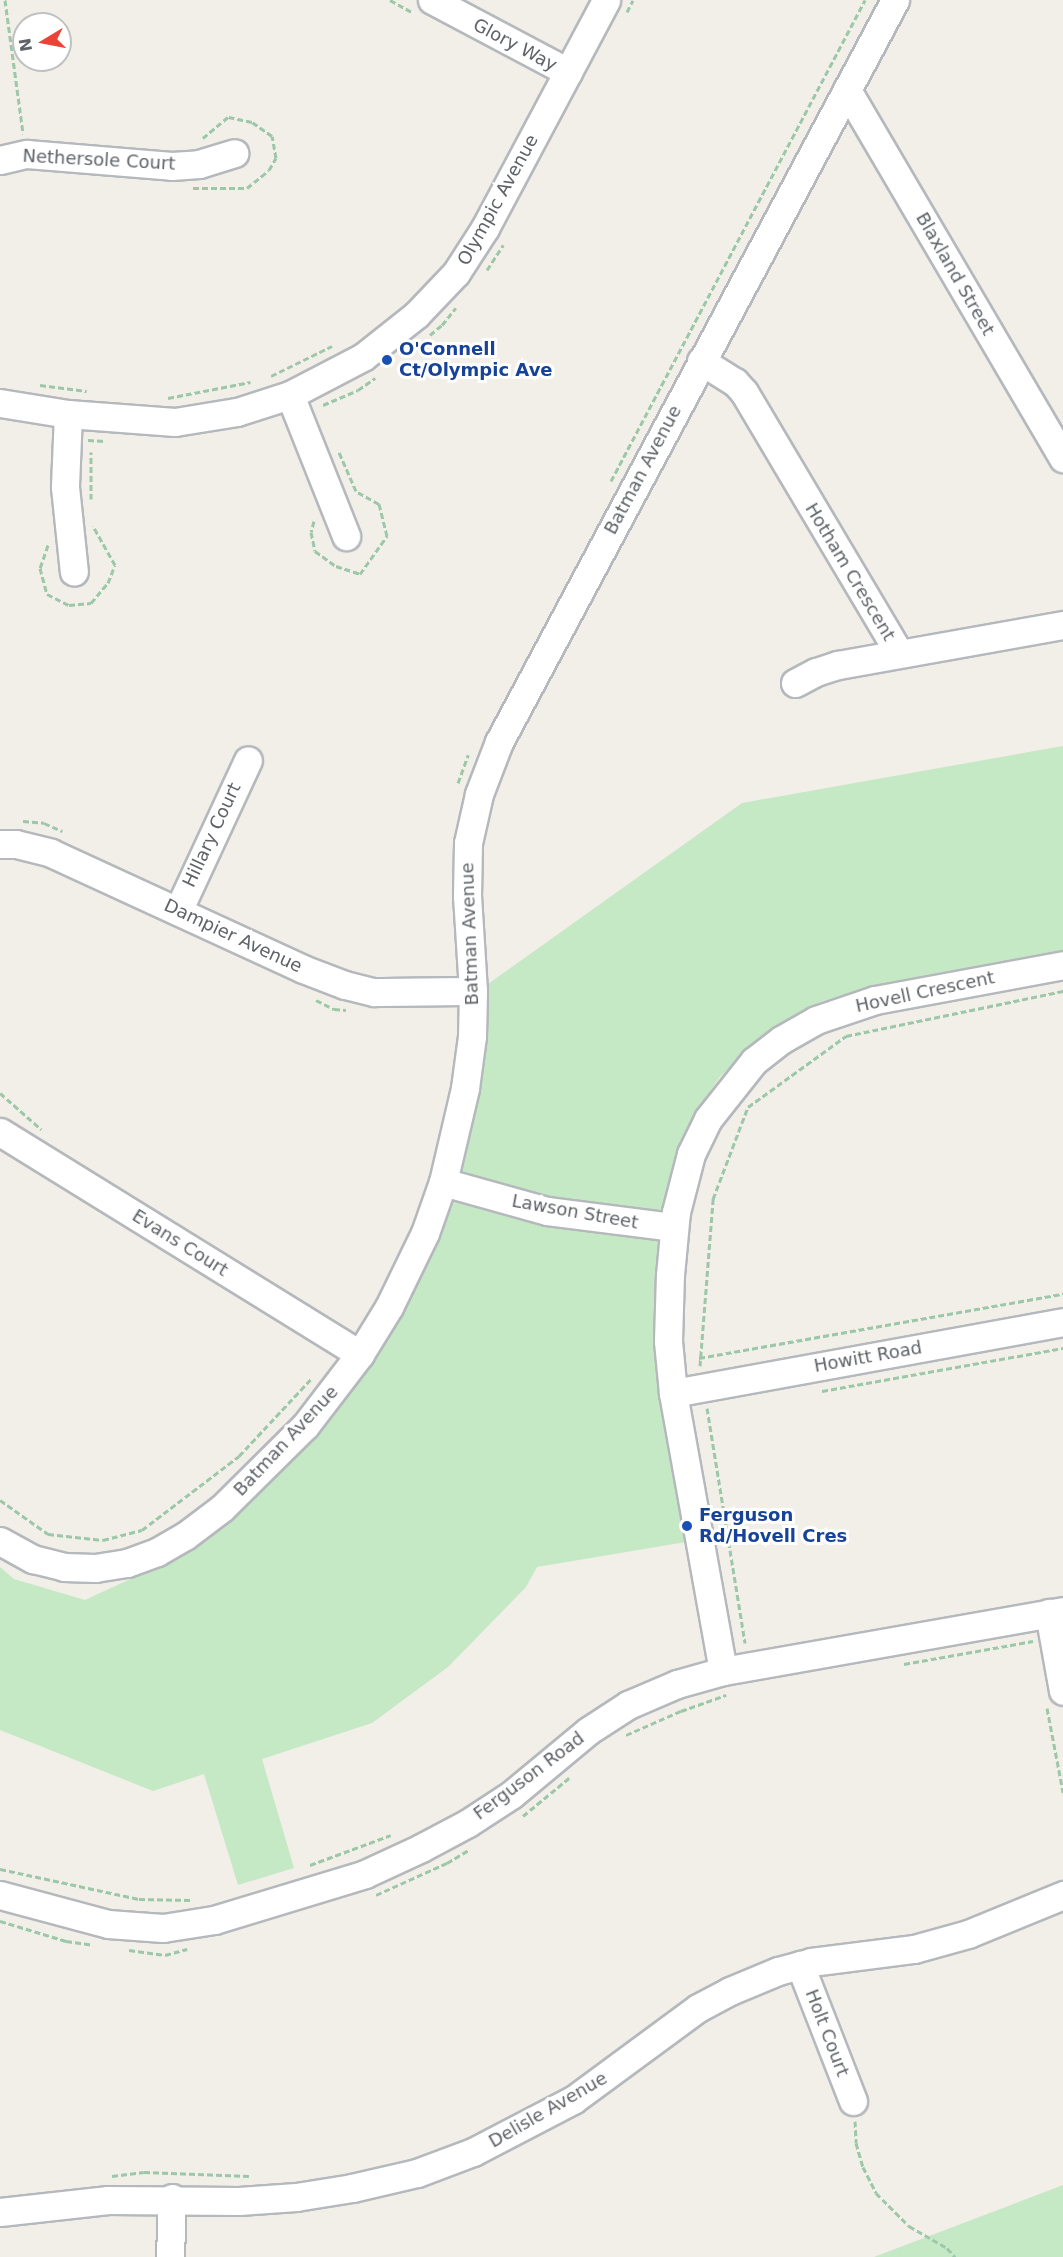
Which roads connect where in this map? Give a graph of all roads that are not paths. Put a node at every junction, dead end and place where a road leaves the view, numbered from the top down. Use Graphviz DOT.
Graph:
graph roads {
  1 [pos="432,0"];
  2 [pos="895,0"];
  3 [pos="614,10"];
  4 [pos="568,72"];
  5 [pos="847,90"];
  6 [pos="7,147"];
  7 [pos="234,153"];
  8 [pos="701,361"];
  9 [pos="0,403"];
  10 [pos="294,405"];
  11 [pos="67,425"];
  12 [pos="1063,458"];
  13 [pos="346,536"];
  14 [pos="74,572"];
  15 [pos="1063,625"];
  16 [pos="899,653"];
  17 [pos="795,683"];
  18 [pos="248,760"];
  19 [pos="0,844"];
  20 [pos="178,911"];
  21 [pos="1063,965"];
  22 [pos="473,991"];
  23 [pos="0,1132"];
  24 [pos="443,1182"];
  25 [pos="674,1227"];
  26 [pos="1063,1322"];
  27 [pos="360,1354"];
  28 [pos="673,1393"];
  29 [pos="0,1541"];
  30 [pos="1056,1612"];
  31 [pos="721,1661"];
  32 [pos="1063,1691"];
  33 [pos="0,1895"];
  34 [pos="1063,1895"];
  35 [pos="800,1965"];
  36 [pos="853,2101"];
  37 [pos="172,2198"];
  38 [pos="0,2212"];
  39 [pos="170,2257"];
  1 -- 4 [label="street, Glory Way"];
  2 -- 5 [label="street, Batman Avenue"];
  3 -- 4 [label="street, Olympic Avenue"];
  4 -- 10 [label="street, Olympic Avenue"];
  5 -- 8 [label="street, Batman Avenue"];
  5 -- 12 [label="street, Blaxland Street"];
  6 -- 7 [label="street, Nethersole Court"];
  8 -- 16 [label="street, Hotham Crescent"];
  8 -- 22 [label="street, Batman Avenue"];
  9 -- 11 [label="street, Olympic Avenue"];
  10 -- 11 [label="street, Olympic Avenue"];
  10 -- 13 [label="street"];
  11 -- 14 [label="street"];
  15 -- 16 [label="street, Hotham Crescent"];
  16 -- 17 [label="street"];
  18 -- 20 [label="street, Hillary Court"];
  19 -- 20 [label="street, Dampier Avenue"];
  20 -- 22 [label="street, Dampier Avenue"];
  21 -- 25 [label="street, Hovell Crescent"];
  22 -- 24 [label="street, Batman Avenue"];
  23 -- 27 [label="street, Evans Court"];
  24 -- 25 [label="street, Lawson Street"];
  24 -- 27 [label="street, Batman Avenue"];
  25 -- 28 [label="street, Hovell Crescent"];
  26 -- 28 [label="street, Howitt Road"];
  27 -- 29 [label="street, Batman Avenue"];
  28 -- 31 [label="street, Hovell Crescent"];
  30 -- 31 [label="street, Ferguson Road"];
  30 -- 32 [label="street"];
  31 -- 33 [label="street, Ferguson Road"];
  34 -- 35 [label="street, Delisle Avenue"];
  35 -- 36 [label="street, Holt Court"];
  35 -- 37 [label="street, Delisle Avenue"];
  37 -- 38 [label="street, Delisle Avenue"];
  37 -- 39 [label="street"];
}
